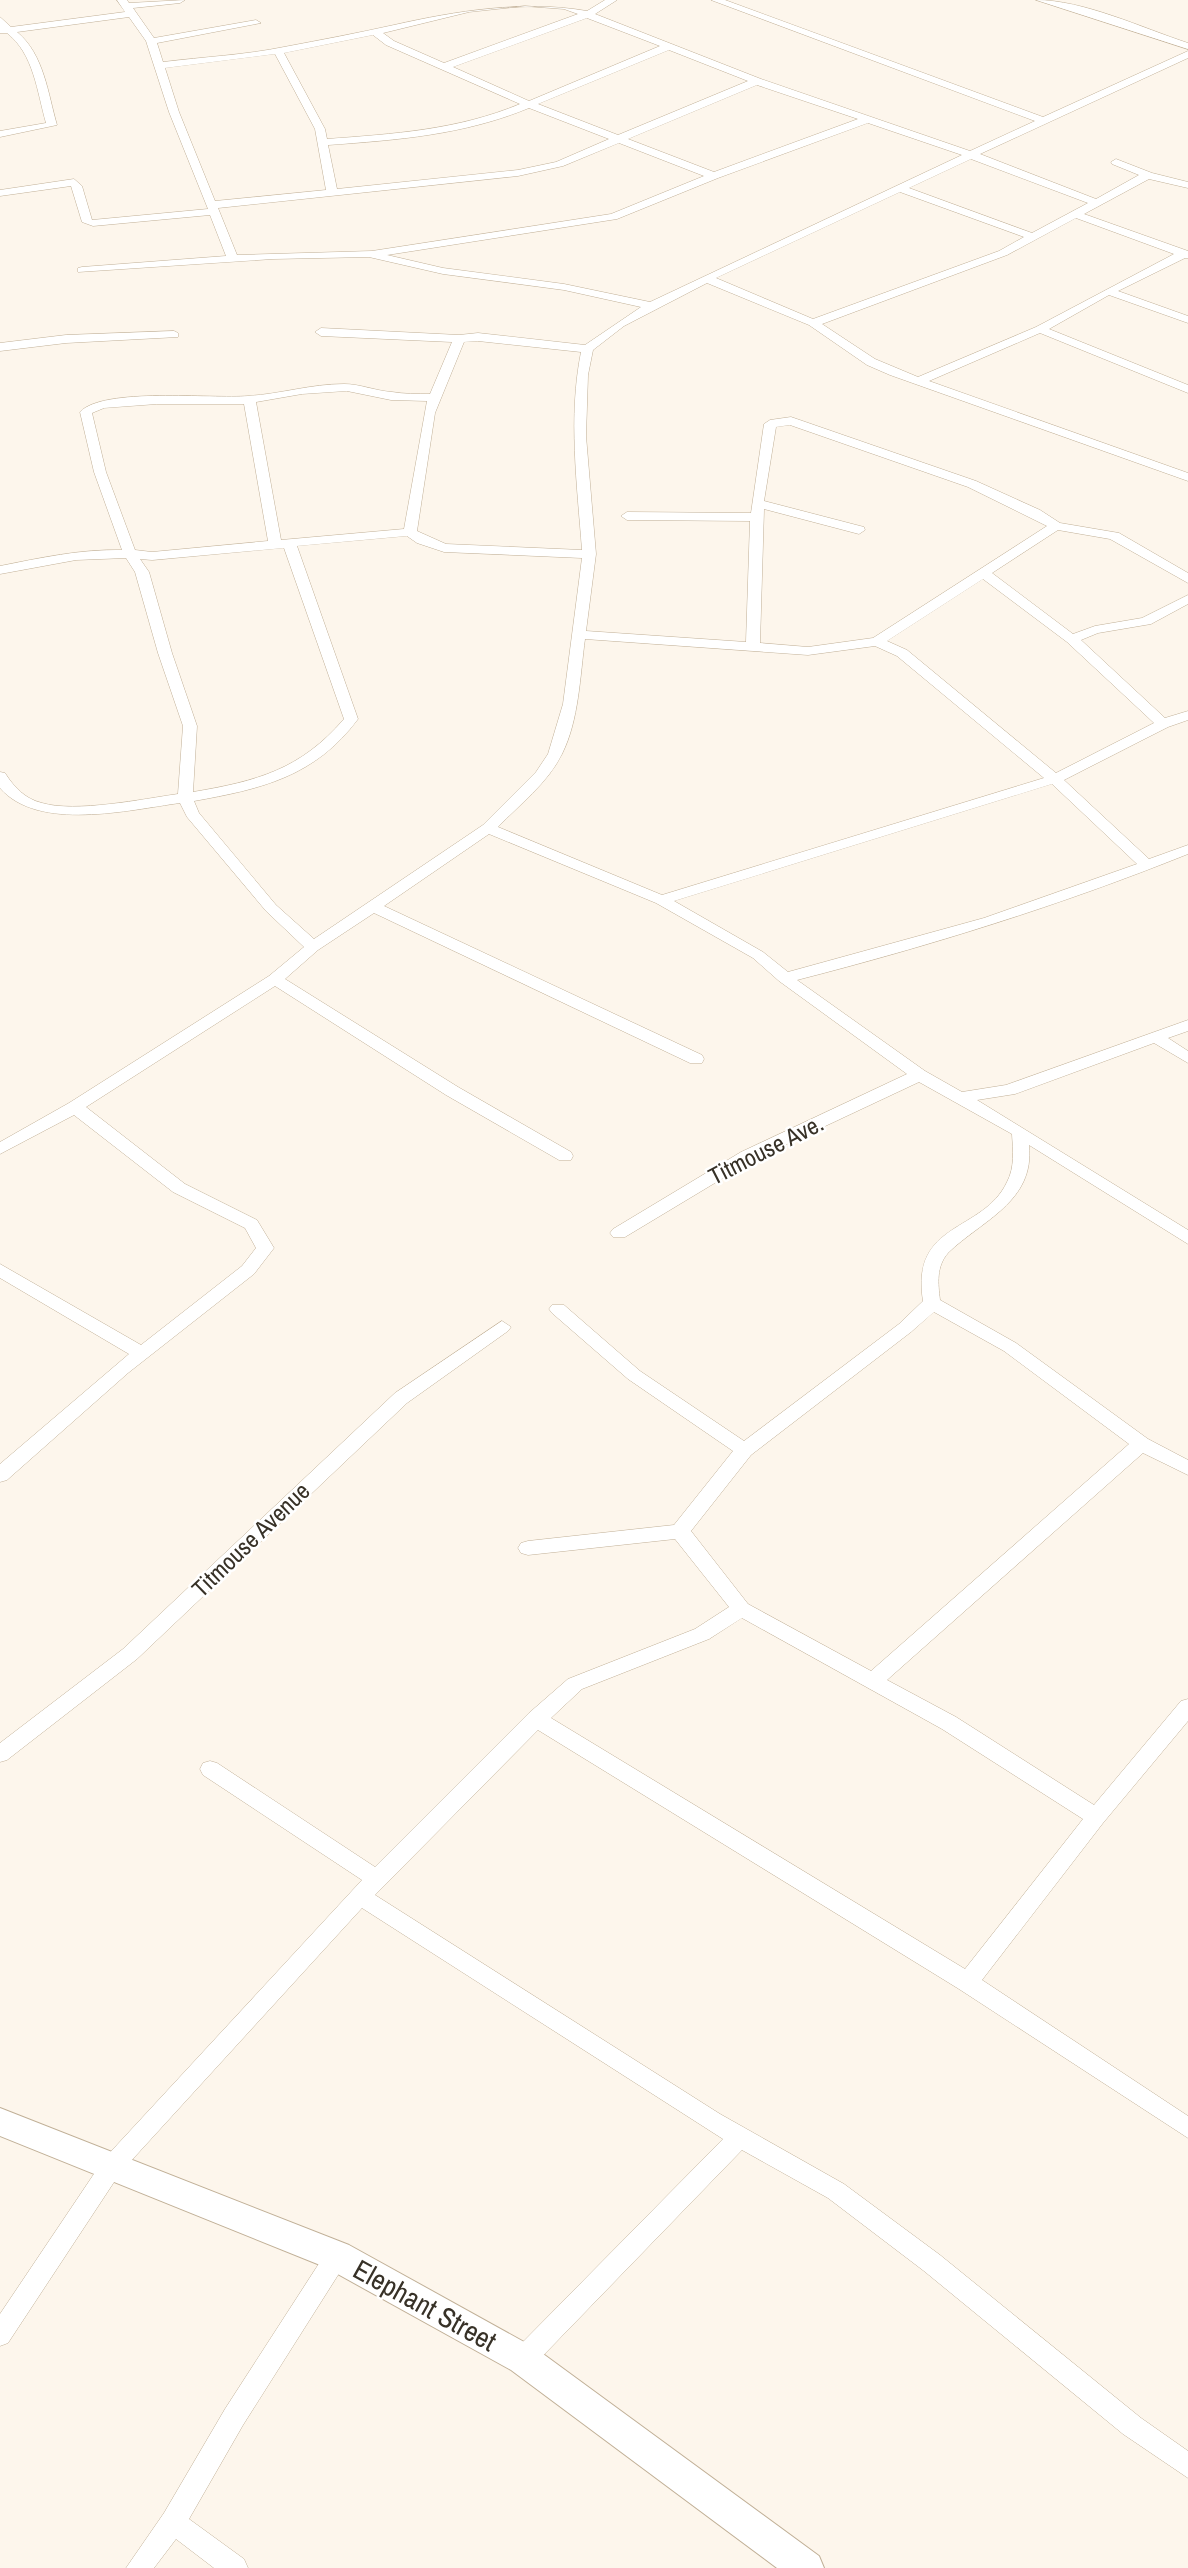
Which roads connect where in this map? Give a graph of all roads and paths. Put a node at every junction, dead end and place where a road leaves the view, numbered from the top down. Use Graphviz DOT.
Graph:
graph roads {
  1 [pos="180,0"];
  2 [pos="612,0"];
  3 [pos="716,0"];
  4 [pos="1041,0"];
  5 [pos="127,7"];
  6 [pos="588,14"];
  7 [pos="0,20"];
  8 [pos="256,23"];
  9 [pos="3,31"];
  10 [pos="375,32"];
  11 [pos="151,41"];
  12 [pos="669,46"];
  13 [pos="1188,46"];
  14 [pos="278,51"];
  15 [pos="1188,54"];
  16 [pos="158,66"];
  17 [pos="444,67"];
  18 [pos="757,81"];
  19 [pos="528,104"];
  20 [pos="869,119"];
  21 [pos="1041,120"];
  22 [pos="0,134"];
  23 [pos="617,139"];
  24 [pos="324,142"];
  25 [pos="970,154"];
  26 [pos="1116,162"];
  27 [pos="1148,175"];
  28 [pos="714,176"];
  29 [pos="1188,185"];
  30 [pos="900,188"];
  31 [pos="0,193"];
  32 [pos="332,193"];
  33 [pos="1095,202"];
  34 [pos="211,208"];
  35 [pos="1074,215"];
  36 [pos="1031,236"];
  37 [pos="369,254"];
  38 [pos="1186,255"];
  39 [pos="233,259"];
  40 [pos="82,270"];
  41 [pos="708,279"];
  42 [pos="1108,291"];
  43 [pos="651,306"];
  44 [pos="1188,320"];
  45 [pos="813,323"];
  46 [pos="1040,329"];
  47 [pos="321,332"];
  48 [pos="174,335"];
  49 [pos="459,339"];
  50 [pos="0,347"];
  51 [pos="587,349"];
  52 [pos="918,381"];
  53 [pos="1188,389"];
  54 [pos="434,398"];
  55 [pos="249,400"];
  56 [pos="1185,473"];
  57 [pos="758,511"];
  58 [pos="627,516"];
  59 [pos="1056,526"];
  60 [pos="859,530"];
  61 [pos="410,532"];
  62 [pos="282,542"];
  63 [pos="129,552"];
  64 [pos="589,554"];
  65 [pos="0,570"];
  66 [pos="984,573"];
  67 [pos="1188,579"];
  68 [pos="1188,599"];
  69 [pos="577,634"];
  70 [pos="1072,639"];
  71 [pos="877,642"];
  72 [pos="753,645"];
  73 [pos="1188,715"];
  74 [pos="1163,724"];
  75 [pos="0,776"];
  76 [pos="1055,779"];
  77 [pos="185,797"];
  78 [pos="488,828"];
  79 [pos="1188,849"];
  80 [pos="1148,866"];
  81 [pos="661,900"];
  82 [pos="374,907"];
  83 [pos="313,947"];
  84 [pos="785,978"];
  85 [pos="275,979"];
  86 [pos="1188,1025"];
  87 [pos="1155,1036"];
  88 [pos="1188,1058"];
  89 [pos="696,1059"];
  90 [pos="919,1075"];
  91 [pos="1009,1090"];
  92 [pos="962,1097"];
  93 [pos="75,1107"];
  94 [pos="1001,1120"];
  95 [pos="1020,1134"];
  96 [pos="0,1149"];
  97 [pos="565,1156"];
  98 [pos="619,1233"];
  99 [pos="1188,1238"];
  100 [pos="0,1270"];
  101 [pos="932,1303"];
  102 [pos="558,1309"];
  103 [pos="502,1327"];
  104 [pos="141,1353"];
  105 [pos="1141,1444"];
  106 [pos="744,1450"];
  107 [pos="1188,1468"];
  108 [pos="0,1475"];
  109 [pos="680,1531"];
  110 [pos="528,1548"];
  111 [pos="741,1609"];
  112 [pos="874,1680"];
  113 [pos="1188,1707"];
  114 [pos="536,1720"];
  115 [pos="0,1754"];
  116 [pos="210,1769"];
  117 [pos="1096,1817"];
  118 [pos="378,1880"];
  119 [pos="360,1896"];
  120 [pos="967,1982"];
  121 [pos="0,2122"];
  122 [pos="1188,2128"];
  123 [pos="740,2137"];
  124 [pos="112,2166"];
  125 [pos="337,2256"];
  126 [pos="0,2335"];
  127 [pos="523,2359"];
  128 [pos="1188,2466"];
  129 [pos="173,2522"];
  130 [pos="139,2568"];
  131 [pos="235,2568"];
  132 [pos="806,2568"];
  1 -- 5 [label="street"];
  2 -- 6 [label="street"];
  3 -- 21 [label="street"];
  4 -- 13 [label="street"];
  5 -- 9 [label="street"];
  5 -- 11 [label="street"];
  6 -- 10 [label="street"];
  6 -- 12 [label="street"];
  6 -- 17 [label="street"];
  7 -- 9 [label="street"];
  8 -- 11 [label="street"];
  9 -- 22 [label="street"];
  10 -- 14 [label="street"];
  10 -- 17 [label="street"];
  11 -- 16 [label="street"];
  12 -- 18 [label="street"];
  12 -- 19 [label="street"];
  14 -- 16 [label="street"];
  14 -- 24 [label="street"];
  15 -- 21 [label="street"];
  16 -- 34 [label="street"];
  17 -- 19 [label="street"];
  18 -- 20 [label="street"];
  18 -- 23 [label="street"];
  19 -- 23 [label="street"];
  19 -- 24 [label="street"];
  20 -- 25 [label="street"];
  20 -- 28 [label="street"];
  21 -- 25 [label="street"];
  23 -- 28 [label="street"];
  23 -- 32 [label="street"];
  24 -- 32 [label="street"];
  25 -- 30 [label="street"];
  25 -- 33 [label="street"];
  26 -- 27 [label="street"];
  27 -- 29 [label="street"];
  27 -- 33 [label="street"];
  28 -- 37 [label="street"];
  30 -- 36 [label="street"];
  30 -- 41 [label="street"];
  31 -- 34 [label="street"];
  32 -- 34 [label="street"];
  33 -- 35 [label="street"];
  34 -- 39 [label="street"];
  35 -- 36 [label="street"];
  35 -- 38 [label="street"];
  36 -- 45 [label="street"];
  37 -- 39 [label="street"];
  37 -- 43 [label="street"];
  38 -- 42 [label="street"];
  39 -- 40 [label="street"];
  41 -- 43 [label="street"];
  41 -- 45 [label="street"];
  42 -- 44 [label="street"];
  42 -- 46 [label="street"];
  43 -- 51 [label="street"];
  45 -- 52 [label="street"];
  46 -- 52 [label="street"];
  46 -- 53 [label="street"];
  47 -- 49 [label="street"];
  48 -- 50 [label="street"];
  49 -- 51 [label="street"];
  49 -- 54 [label="street"];
  51 -- 64 [label="street"];
  52 -- 56 [label="street"];
  54 -- 55 [label="street"];
  54 -- 61 [label="street"];
  55 -- 62 [label="street"];
  55 -- 63 [label="street"];
  57 -- 58 [label="street"];
  57 -- 59 [label="street"];
  57 -- 60 [label="street"];
  57 -- 72 [label="street"];
  59 -- 66 [label="street"];
  59 -- 67 [label="street"];
  61 -- 62 [label="street"];
  61 -- 64 [label="street"];
  62 -- 63 [label="street"];
  62 -- 77 [label="street"];
  63 -- 65 [label="street"];
  63 -- 77 [label="street"];
  64 -- 69 [label="street"];
  66 -- 70 [label="street"];
  66 -- 71 [label="street"];
  68 -- 70 [label="street"];
  69 -- 72 [label="street"];
  69 -- 78 [label="street"];
  70 -- 74 [label="street"];
  71 -- 72 [label="street"];
  71 -- 76 [label="street"];
  73 -- 74 [label="street"];
  74 -- 76 [label="street"];
  75 -- 77 [label="street"];
  76 -- 80 [label="street"];
  76 -- 81 [label="street"];
  77 -- 83 [label="street"];
  78 -- 81 [label="street"];
  78 -- 82 [label="street"];
  79 -- 80 [label="street"];
  80 -- 84 [label="street"];
  81 -- 84 [label="street"];
  82 -- 83 [label="street"];
  82 -- 89 [label="street"];
  83 -- 85 [label="street"];
  84 -- 90 [label="street"];
  85 -- 93 [label="street"];
  85 -- 97 [label="street"];
  86 -- 87 [label="street"];
  87 -- 88 [label="street"];
  87 -- 91 [label="street"];
  90 -- 92 [label="street"];
  90 -- 98 [label="street, Titmouse Ave."];
  91 -- 92 [label="street"];
  91 -- 94 [label="street"];
  92 -- 94 [label="street"];
  93 -- 96 [label="street"];
  93 -- 104 [label="street"];
  94 -- 95 [label="street"];
  95 -- 99 [label="street"];
  95 -- 101 [label="street"];
  100 -- 104 [label="street"];
  101 -- 105 [label="street"];
  101 -- 106 [label="street"];
  102 -- 106 [label="street"];
  103 -- 115 [label="street, Titmouse Avenue"];
  104 -- 108 [label="street"];
  105 -- 107 [label="street"];
  105 -- 112 [label="street"];
  106 -- 109 [label="street"];
  109 -- 110 [label="street"];
  109 -- 111 [label="street"];
  111 -- 112 [label="street"];
  111 -- 114 [label="street"];
  112 -- 117 [label="street"];
  113 -- 117 [label="street"];
  114 -- 118 [label="street"];
  114 -- 120 [label="street"];
  116 -- 118 [label="street"];
  117 -- 120 [label="street"];
  118 -- 119 [label="street"];
  119 -- 123 [label="street"];
  119 -- 124 [label="street"];
  120 -- 122 [label="street"];
  121 -- 124 [label="main road, Elephant Street"];
  123 -- 127 [label="street"];
  123 -- 128 [label="street"];
  124 -- 125 [label="main road, Elephant Street"];
  124 -- 126 [label="street"];
  125 -- 127 [label="main road, Elephant Street"];
  125 -- 129 [label="street"];
  127 -- 132 [label="main road, Elephant Street"];
  129 -- 130 [label="street"];
  129 -- 131 [label="street"];
}
